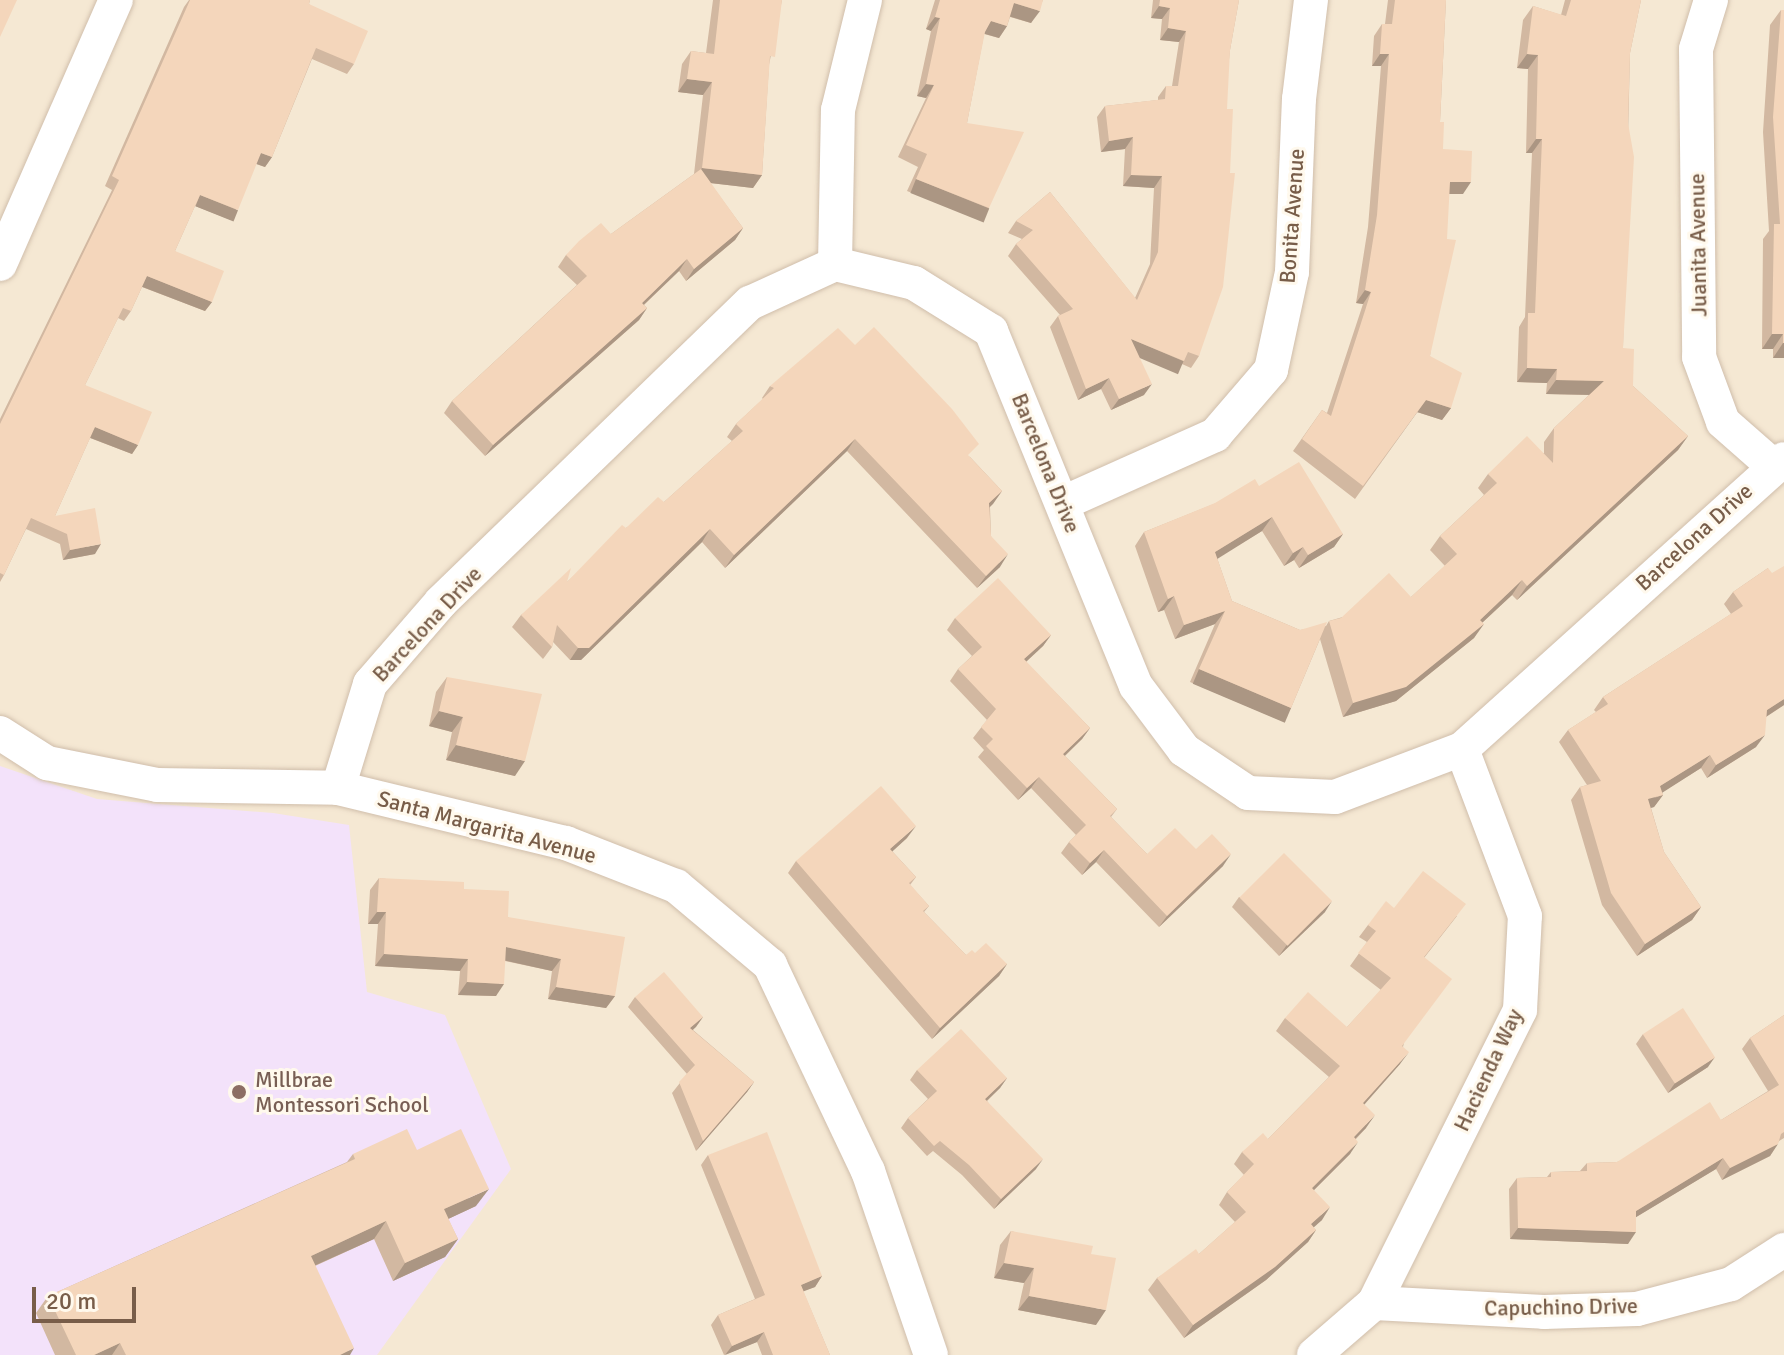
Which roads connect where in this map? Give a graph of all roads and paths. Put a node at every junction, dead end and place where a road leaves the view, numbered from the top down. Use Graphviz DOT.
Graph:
graph roads {
  1 [pos="116,0"];
  2 [pos="865,0"];
  3 [pos="1311,0"];
  4 [pos="1711,0"];
  5 [pos="0,264"];
  6 [pos="835,264"];
  7 [pos="1778,462"];
  8 [pos="1063,503"];
  9 [pos="0,733"];
  10 [pos="1462,749"];
  11 [pos="338,788"];
  12 [pos="1784,1250"];
  13 [pos="1374,1303"];
  14 [pos="931,1355"];
  15 [pos="1314,1355"];
  1 -- 5 [label="street"];
  2 -- 6 [label="street"];
  3 -- 8 [label="street, Bonita Avenue"];
  4 -- 7 [label="street, Juanita Avenue"];
  6 -- 8 [label="street, Barcelona Drive"];
  6 -- 11 [label="street, Barcelona Drive"];
  7 -- 10 [label="street, Barcelona Drive"];
  8 -- 10 [label="street, Barcelona Drive"];
  9 -- 11 [label="street, Santa Margarita Avenue"];
  10 -- 13 [label="street, Hacienda Way"];
  11 -- 14 [label="street, Santa Margarita Avenue"];
  12 -- 13 [label="street, Capuchino Drive"];
  13 -- 15 [label="street, Hacienda Way"];
}
